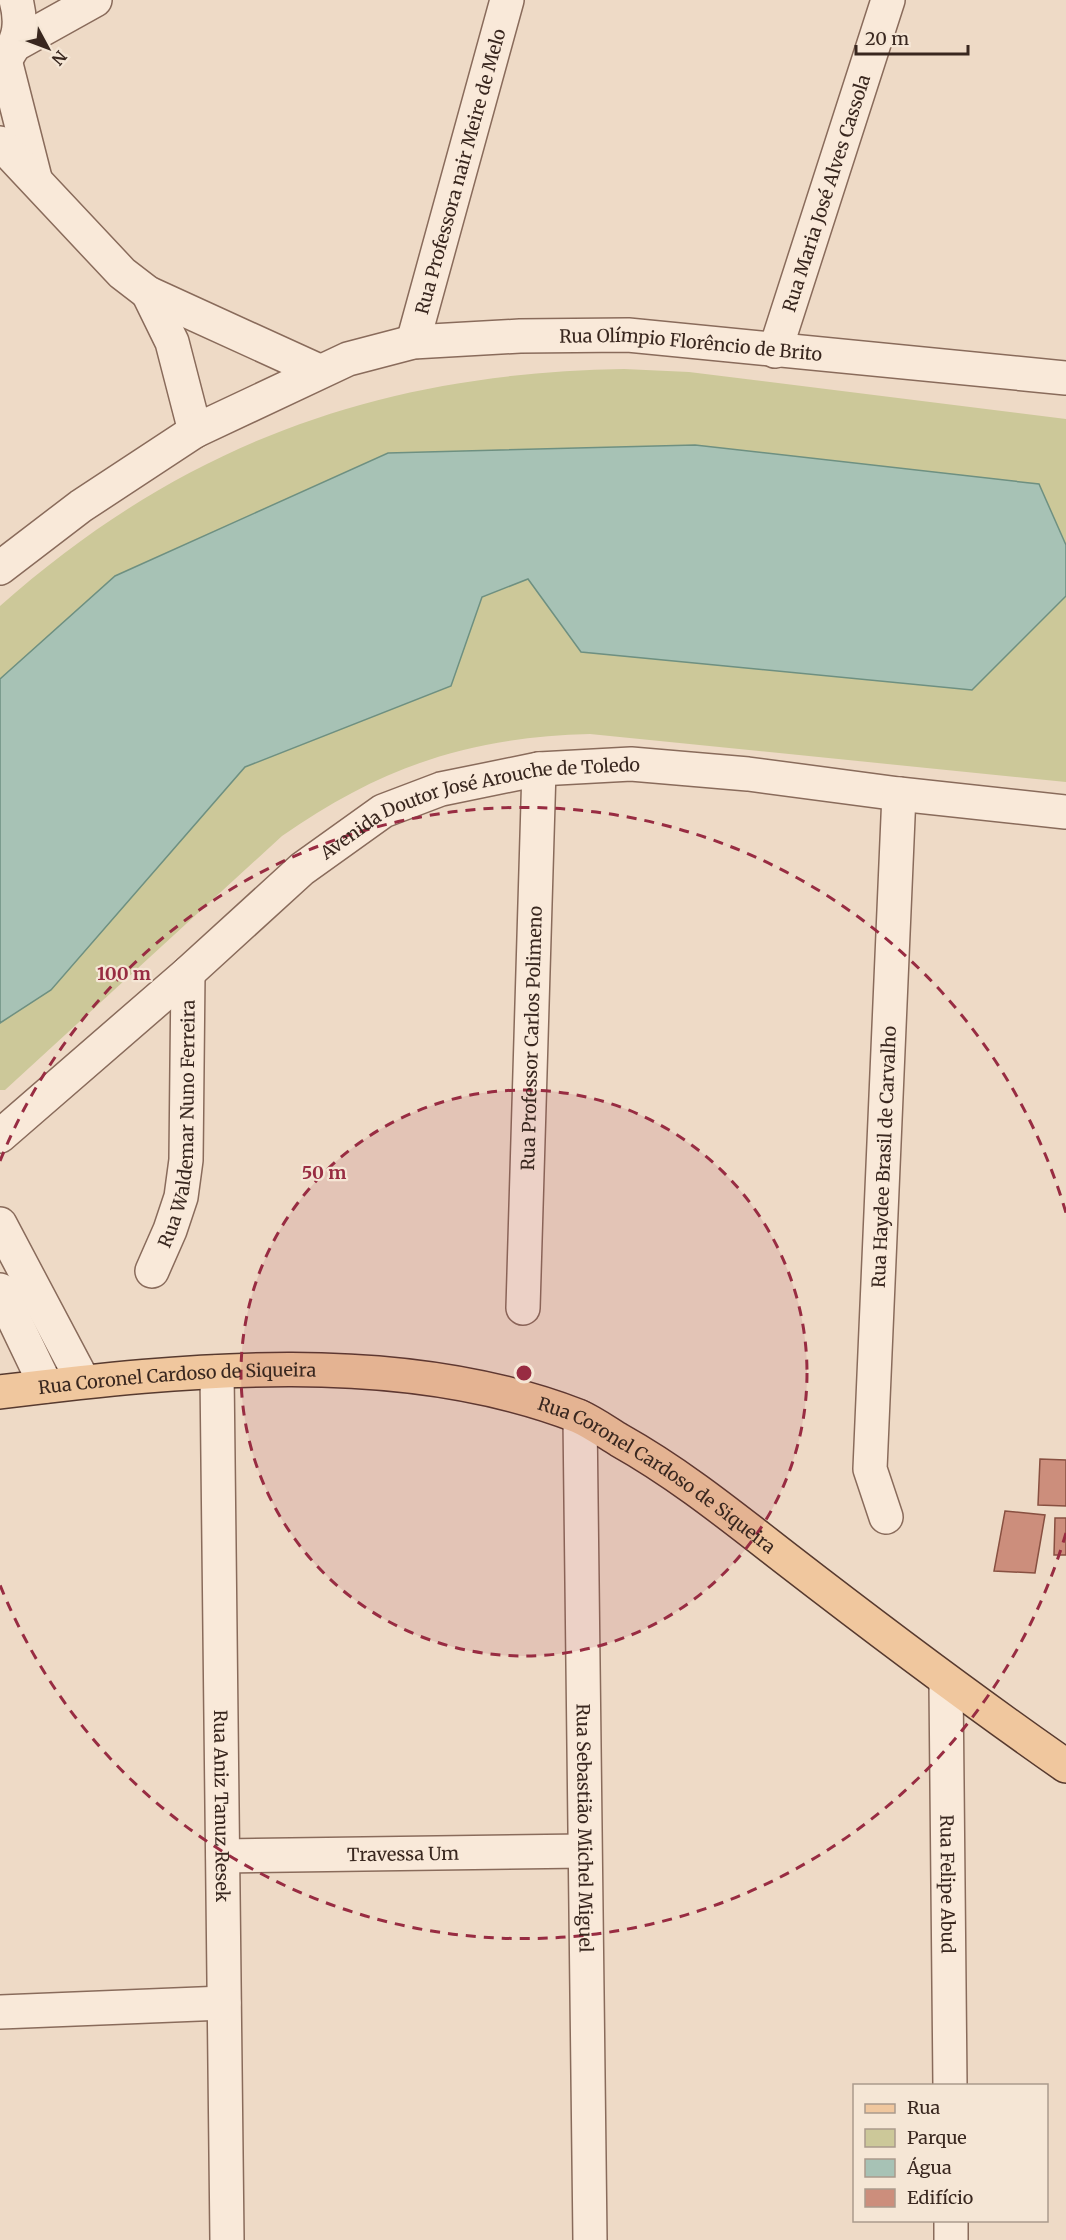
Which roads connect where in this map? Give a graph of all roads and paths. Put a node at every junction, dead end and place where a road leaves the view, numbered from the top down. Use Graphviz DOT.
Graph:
graph roads {
  1 [pos="16,0"];
  2 [pos="95,0"];
  3 [pos="507,0"];
  4 [pos="888,0"];
  5 [pos="7,56"];
  6 [pos="0,143"];
  7 [pos="36,180"];
  8 [pos="148,293"];
  9 [pos="413,342"];
  10 [pos="775,351"];
  11 [pos="319,371"];
  12 [pos="1066,378"];
  13 [pos="195,431"];
  14 [pos="0,568"];
  15 [pos="539,769"];
  16 [pos="899,794"];
  17 [pos="1066,812"];
  18 [pos="188,973"];
  19 [pos="0,1136"];
  20 [pos="0,1224"];
  21 [pos="152,1271"];
  22 [pos="0,1290"];
  23 [pos="523,1308"];
  24 [pos="217,1372"];
  25 [pos="83,1381"];
  26 [pos="46,1386"];
  27 [pos="0,1392"];
  28 [pos="580,1417"];
  29 [pos="886,1517"];
  30 [pos="946,1683"];
  31 [pos="1066,1766"];
  32 [pos="584,1851"];
  33 [pos="223,1856"];
  34 [pos="224,2003"];
  35 [pos="0,2012"];
  36 [pos="950,2084"];
  37 [pos="951,2222"];
  38 [pos="227,2240"];
  39 [pos="590,2240"];
  40 [pos="951,2240"];
  1 -- 5 [label="street"];
  2 -- 5 [label="street"];
  3 -- 9 [label="street, Rua Professora nair Meire de Melo"];
  4 -- 10 [label="street, Rua Maria José Alves Cassola"];
  5 -- 7 [label="street"];
  6 -- 7 [label="street"];
  7 -- 8 [label="street"];
  8 -- 11 [label="street"];
  8 -- 13 [label="street"];
  9 -- 10 [label="street, Rua Olímpio Florêncio de Brito"];
  9 -- 11 [label="street, Rua Olímpio Florêncio de Brito"];
  10 -- 12 [label="street, Rua Olímpio Florêncio de Brito"];
  11 -- 13 [label="street, Rua Olímpio Florêncio de Brito"];
  13 -- 14 [label="street, Rua Olímpio Florêncio de Brito"];
  15 -- 16 [label="street, Avenida Doutor José Arouche de Toledo"];
  15 -- 18 [label="street, Avenida Doutor José Arouche de Toledo"];
  15 -- 23 [label="street, Rua Professor Carlos Polimeno"];
  16 -- 17 [label="street, Avenida Doutor José Arouche de Toledo"];
  16 -- 29 [label="street, Rua Haydee Brasil de Carvalho"];
  18 -- 19 [label="street, Avenida Doutor José Arouche de Toledo"];
  18 -- 21 [label="street, Rua Waldemar Nuno Ferreira"];
  20 -- 25 [label="street"];
  22 -- 26 [label="street"];
  24 -- 25 [label="main road, Rua Coronel Cardoso de Siqueira"];
  24 -- 28 [label="main road, Rua Coronel Cardoso de Siqueira"];
  24 -- 33 [label="street, Rua Aniz Tanuz Resek"];
  25 -- 26 [label="main road, Rua Coronel Cardoso de Siqueira"];
  26 -- 27 [label="main road, Rua Coronel Cardoso de Siqueira"];
  28 -- 30 [label="main road, Rua Coronel Cardoso de Siqueira"];
  28 -- 32 [label="street, Rua Sebastião Michel Miguel"];
  30 -- 31 [label="main road, Rua Coronel Cardoso de Siqueira"];
  30 -- 36 [label="street, Rua Felipe Abud"];
  32 -- 33 [label="street, Travessa Um"];
  32 -- 39 [label="street, Rua Sebastião Michel Miguel"];
  33 -- 34 [label="street, Rua Aniz Tanuz Resek"];
  34 -- 35 [label="street"];
  34 -- 38 [label="street, Rua Aniz Tanuz Resek"];
  37 -- 40 [label="street"];
}
